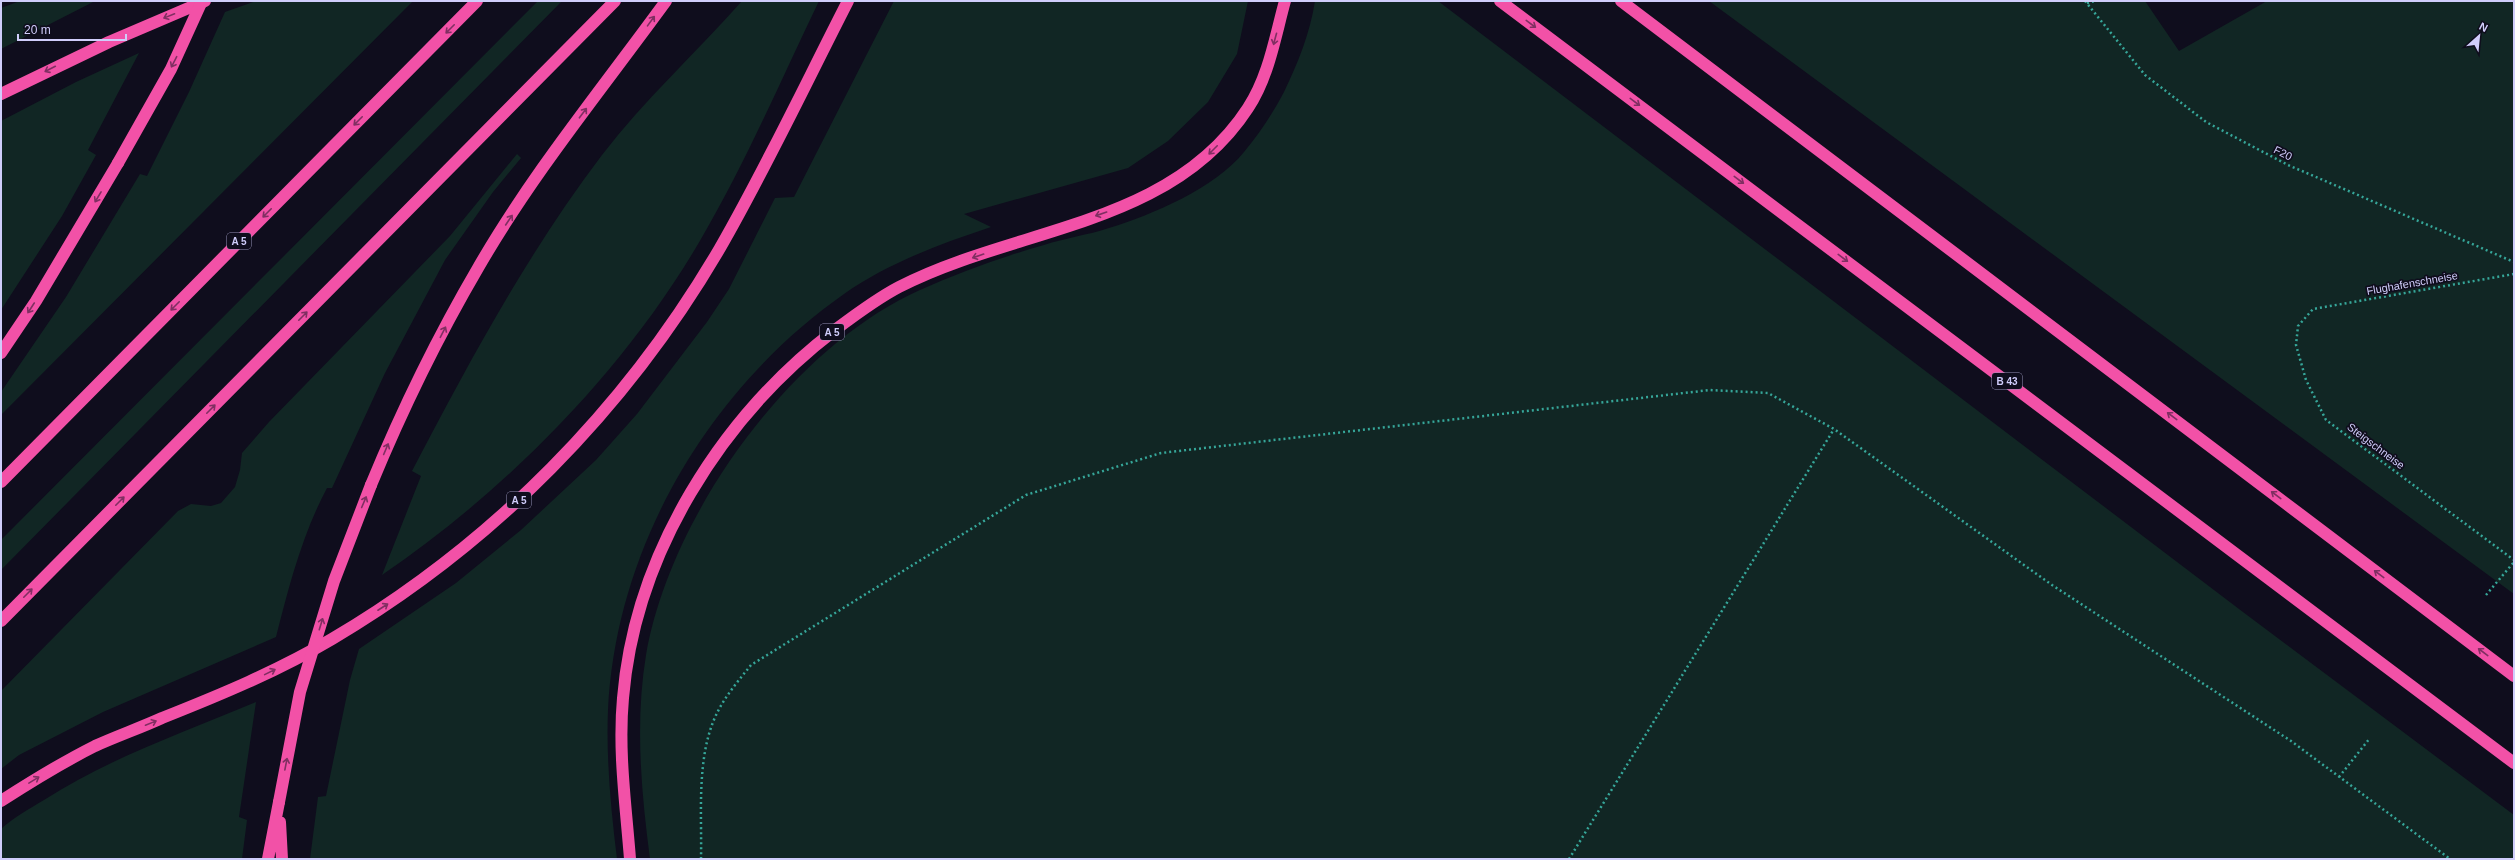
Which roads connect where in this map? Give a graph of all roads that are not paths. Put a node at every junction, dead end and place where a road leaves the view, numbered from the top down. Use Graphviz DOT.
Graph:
graph roads {
  1 [pos="202,1"];
  2 [pos="205,1"];
  3 [pos="477,1"];
  4 [pos="615,1"];
  5 [pos="666,1"];
  6 [pos="848,1"];
  7 [pos="1285,1"];
  8 [pos="1500,1"];
  9 [pos="1621,1"];
  10 [pos="1,94"];
  11 [pos="1,354"];
  12 [pos="1,482"];
  13 [pos="1,621"];
  14 [pos="2514,676"];
  15 [pos="2514,762"];
  16 [pos="1,800"];
  17 [pos="279,802"];
  18 [pos="268,859"];
  19 [pos="282,859"];
  20 [pos="630,859"];
  1 -- 11 [label="highway, one-way, bridge"];
  2 -- 10 [label="highway, one-way"];
  3 -- 12 [label="highway, A 5, one-way"];
  13 -- 4 [label="highway, one-way"];
  17 -- 5 [label="highway, one-way, bridge"];
  16 -- 6 [label="highway, A 5, one-way"];
  7 -- 20 [label="highway, A 5, one-way"];
  8 -- 15 [label="highway, B 43, one-way"];
  14 -- 9 [label="highway, one-way"];
  17 -- 18 [label="highway"];
  17 -- 19 [label="highway"];
}
